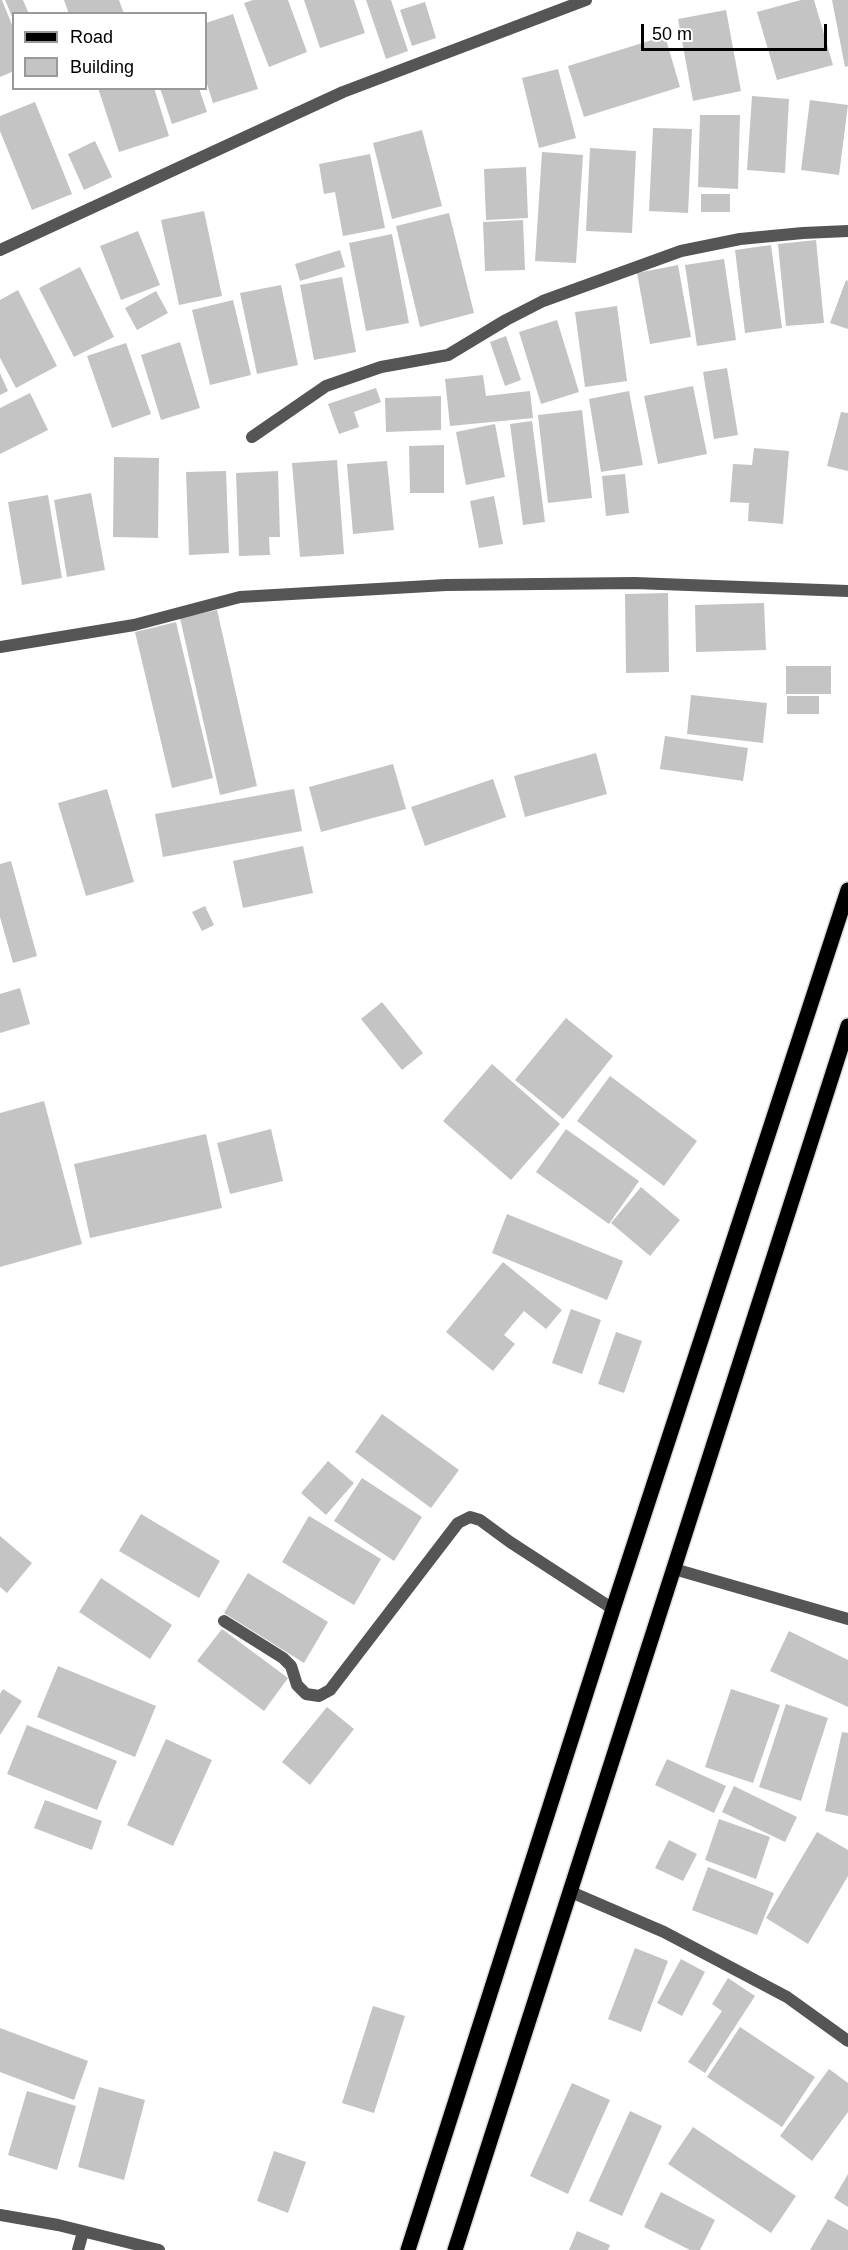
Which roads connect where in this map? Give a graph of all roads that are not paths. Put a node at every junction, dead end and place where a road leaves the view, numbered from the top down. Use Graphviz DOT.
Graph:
graph roads {
  1 [pos="586,0"];
  2 [pos="559,4"];
  3 [pos="848,231"];
  4 [pos="0,250"];
  5 [pos="252,437"];
  6 [pos="848,591"];
  7 [pos="0,647"];
  8 [pos="848,890"];
  9 [pos="848,1026"];
  10 [pos="674,1569"];
  11 [pos="613,1609"];
  12 [pos="848,1619"];
  13 [pos="224,1621"];
  14 [pos="571,1892"];
  15 [pos="848,2042"];
  16 [pos="0,2215"];
  17 [pos="83,2232"];
  18 [pos="78,2250"];
  19 [pos="159,2250"];
  20 [pos="408,2250"];
  21 [pos="455,2250"];
  1 -- 2 [label="street"];
  2 -- 4 [label="street"];
  3 -- 5 [label="street"];
  6 -- 7 [label="street"];
  8 -- 11 [label="main road"];
  9 -- 10 [label="main road"];
  10 -- 12 [label="street"];
  10 -- 14 [label="main road"];
  11 -- 13 [label="street"];
  11 -- 20 [label="main road"];
  14 -- 15 [label="street"];
  14 -- 21 [label="main road"];
  16 -- 17 [label="street"];
  17 -- 18 [label="street"];
  17 -- 19 [label="street"];
}
